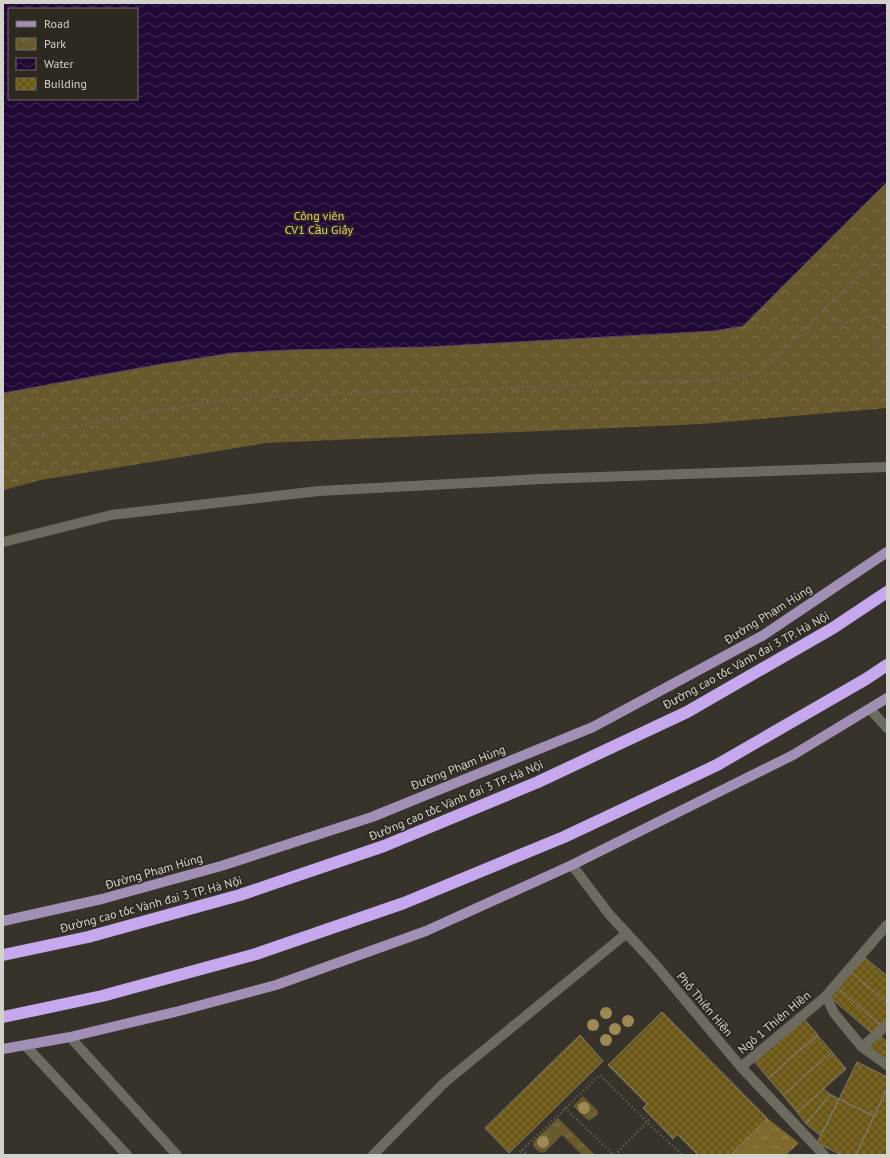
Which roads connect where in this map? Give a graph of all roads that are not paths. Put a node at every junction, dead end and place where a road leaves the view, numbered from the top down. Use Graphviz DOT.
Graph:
graph roads {
  1 [pos="887,467"];
  2 [pos="3,542"];
  3 [pos="887,552"];
  4 [pos="887,592"];
  5 [pos="887,665"];
  6 [pos="887,698"];
  7 [pos="870,709"];
  8 [pos="887,728"];
  9 [pos="572,865"];
  10 [pos="3,921"];
  11 [pos="887,925"];
  12 [pos="627,933"];
  13 [pos="3,955"];
  14 [pos="826,996"];
  15 [pos="3,1017"];
  16 [pos="887,1025"];
  17 [pos="70,1037"];
  18 [pos="25,1045"];
  19 [pos="862,1047"];
  20 [pos="3,1049"];
  21 [pos="887,1065"];
  22 [pos="741,1066"];
  23 [pos="127,1155"];
  24 [pos="177,1155"];
  25 [pos="373,1155"];
  26 [pos="824,1155"];
  1 -- 2 [label="street"];
  3 -- 10 [label="main road, Đường Phạm Hùng"];
  4 -- 13 [label="highway, Đường cao tốc Vành đai 3 TP. Hà Nội"];
  5 -- 15 [label="highway"];
  6 -- 7 [label="main road"];
  7 -- 8 [label="street"];
  7 -- 9 [label="main road"];
  9 -- 12 [label="street, Phố Thiên Hiền"];
  9 -- 17 [label="main road"];
  11 -- 14 [label="street"];
  12 -- 22 [label="street, Phố Thiên Hiền"];
  12 -- 25 [label="street"];
  14 -- 19 [label="street, Ngõ 1 Thiên Hiền"];
  14 -- 22 [label="street, Ngõ 1 Thiên Hiền"];
  16 -- 19 [label="street"];
  17 -- 18 [label="main road"];
  17 -- 24 [label="street"];
  18 -- 20 [label="main road"];
  18 -- 23 [label="street"];
  19 -- 21 [label="street, Ngõ 1 Thiên Hiền"];
  22 -- 26 [label="street, Phố Thiên Hiền"];
}
